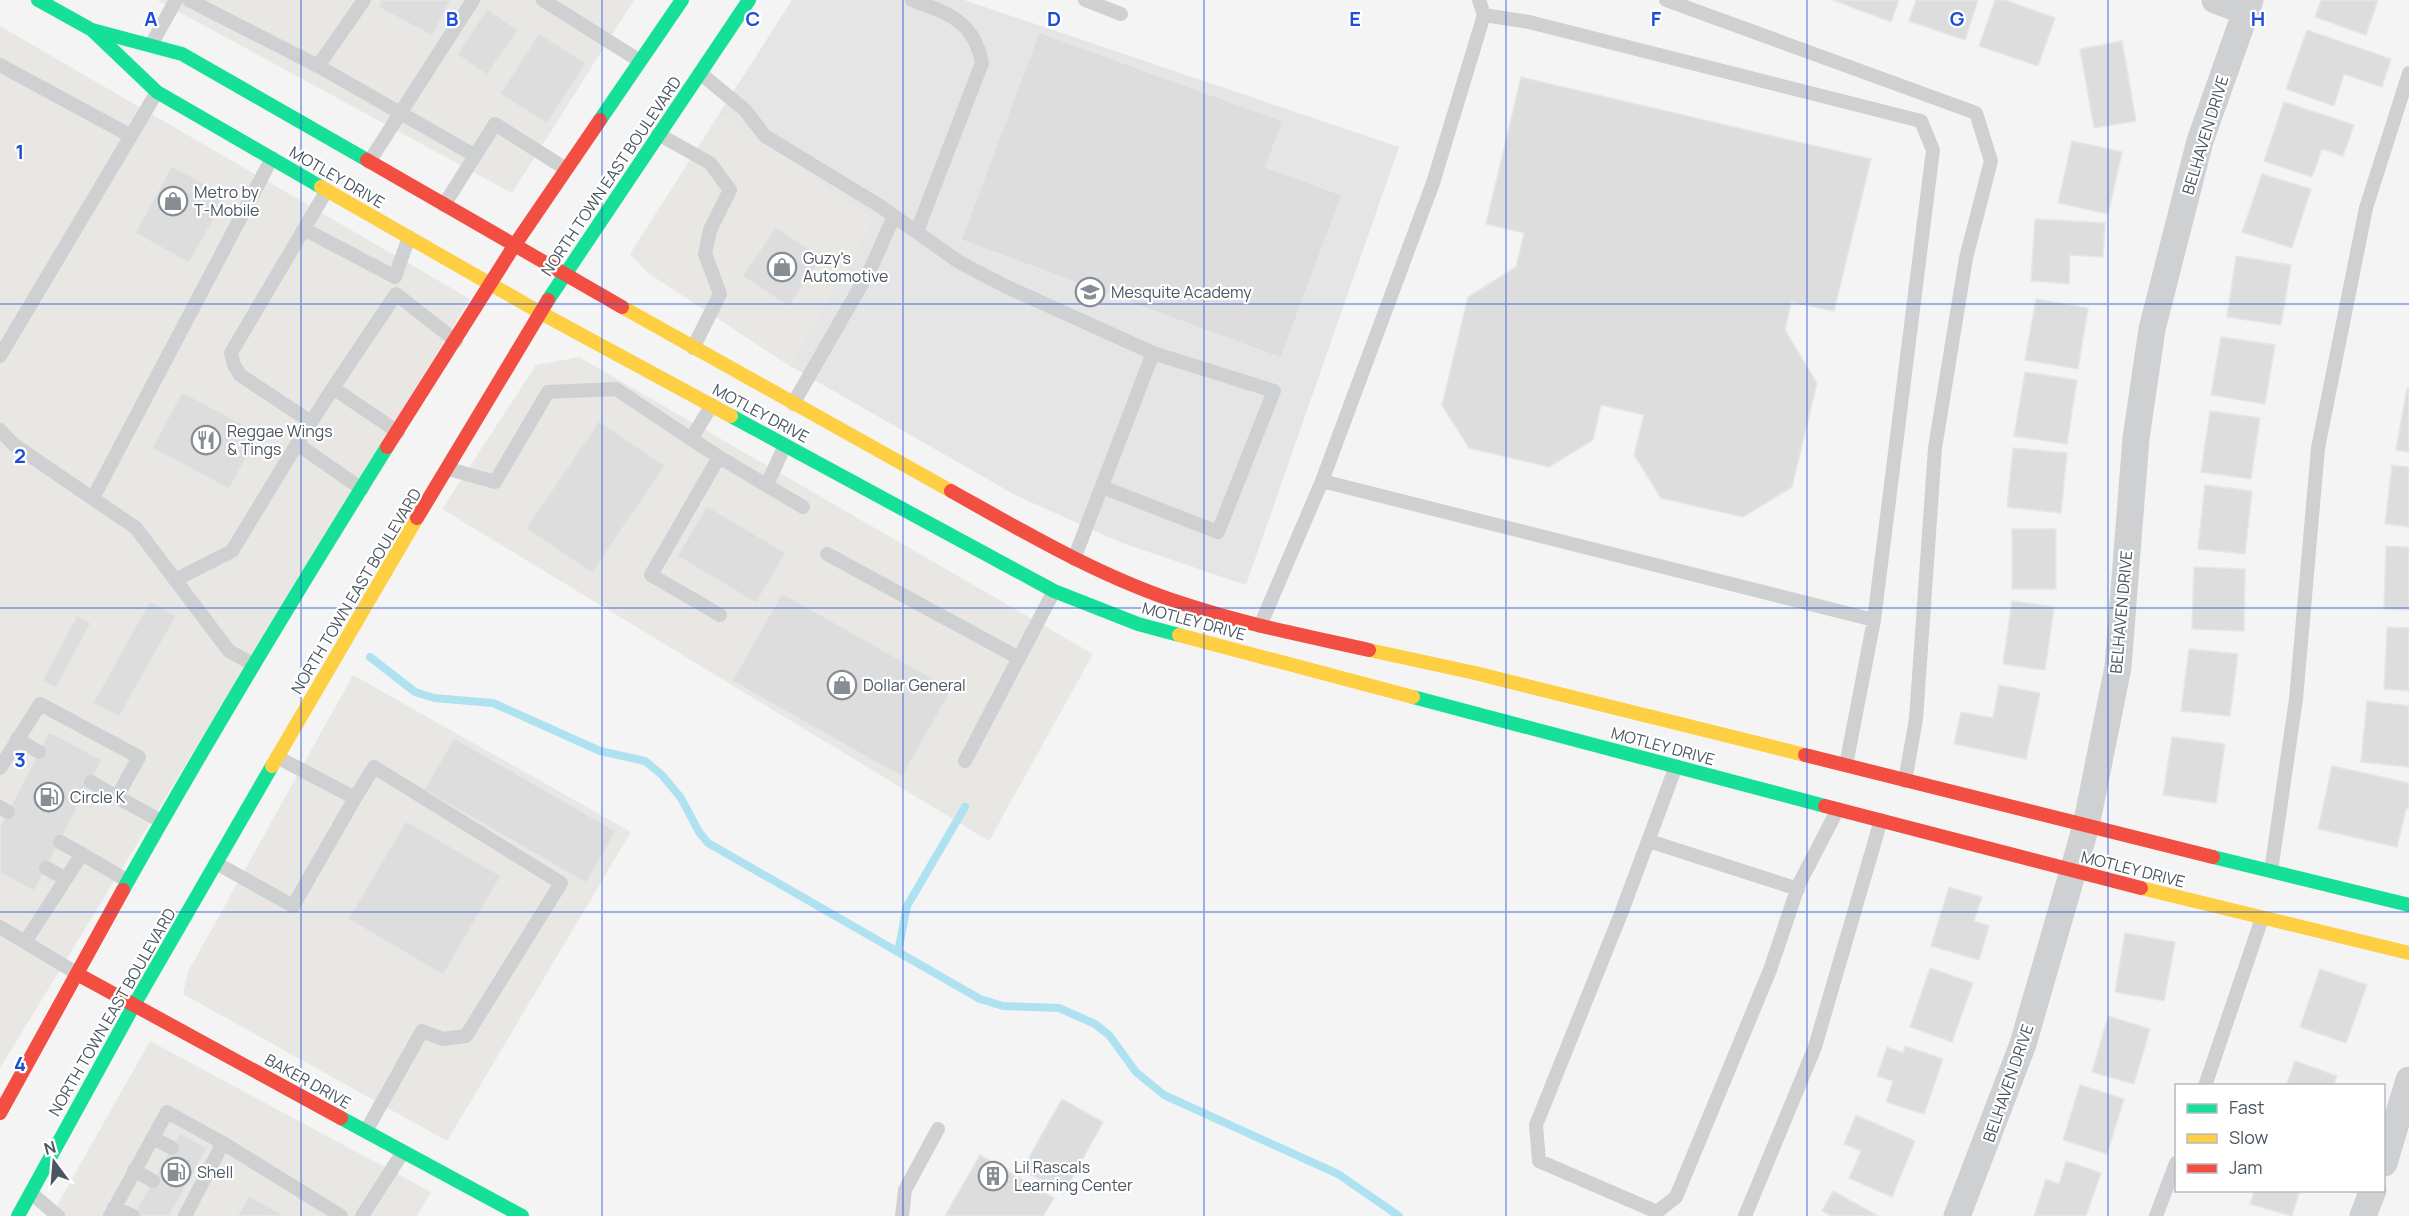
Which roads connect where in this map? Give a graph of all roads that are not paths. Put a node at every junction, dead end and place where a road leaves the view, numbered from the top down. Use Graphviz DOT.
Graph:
graph roads {
  1 [pos="38,0"];
  2 [pos="177,0"];
  3 [pos="189,0"];
  4 [pos="364,0"];
  5 [pos="473,0"];
  6 [pos="543,0"];
  7 [pos="750,0"];
  8 [pos="912,0"];
  9 [pos="1085,0"];
  10 [pos="1479,0"];
  11 [pos="1666,0"];
  12 [pos="2215,0"];
  13 [pos="675,3"];
  14 [pos="2247,5"];
  15 [pos="1121,14"];
  16 [pos="1484,15"];
  17 [pos="92,30"];
  18 [pos="151,45"];
  19 [pos="641,61"];
  20 [pos="0,65"];
  21 [pos="318,66"];
  22 [pos="700,73"];
  23 [pos="2409,73"];
  24 [pos="157,92"];
  25 [pos="402,113"];
  26 [pos="658,134"];
  27 [pos="131,136"];
  28 [pos="474,155"];
  29 [pos="272,158"];
  30 [pos="369,162"];
  31 [pos="566,169"];
  32 [pos="327,190"];
  33 [pos="444,206"];
  34 [pos="894,216"];
  35 [pos="304,229"];
  36 [pos="917,231"];
  37 [pos="409,237"];
  38 [pos="514,246"];
  39 [pos="563,274"];
  40 [pos="395,277"];
  41 [pos="491,285"];
  42 [pos="396,294"];
  43 [pos="541,313"];
  44 [pos="456,341"];
  45 [pos="693,348"];
  46 [pos="1153,353"];
  47 [pos="0,356"];
  48 [pos="333,388"];
  49 [pos="793,404"];
  50 [pos="712,405"];
  51 [pos="311,422"];
  52 [pos="0,430"];
  53 [pos="398,432"];
  54 [pos="691,439"];
  55 [pos="297,444"];
  56 [pos="785,445"];
  57 [pos="719,457"];
  58 [pos="449,469"];
  59 [pos="1322,481"];
  60 [pos="767,485"];
  61 [pos="1102,487"];
  62 [pos="362,489"];
  63 [pos="93,498"];
  64 [pos="803,507"];
  65 [pos="827,554"];
  66 [pos="1074,559"];
  67 [pos="176,580"];
  68 [pos="1054,591"];
  69 [pos="720,615"];
  70 [pos="1874,620"];
  71 [pos="1260,626"];
  72 [pos="1019,658"];
  73 [pos="254,665"];
  74 [pos="17,739"];
  75 [pos="39,752"];
  76 [pos="277,758"];
  77 [pos="965,761"];
  78 [pos="1676,766"];
  79 [pos="0,768"];
  80 [pos="1844,771"];
  81 [pos="1905,781"];
  82 [pos="91,782"];
  83 [pos="117,797"];
  84 [pos="355,798"];
  85 [pos="1839,803"];
  86 [pos="1881,820"];
  87 [pos="161,821"];
  88 [pos="2086,826"];
  89 [pos="1649,841"];
  90 [pos="60,842"];
  91 [pos="82,854"];
  92 [pos="216,863"];
  93 [pos="46,868"];
  94 [pos="2073,871"];
  95 [pos="2271,871"];
  96 [pos="66,879"];
  97 [pos="128,881"];
  98 [pos="1798,889"];
  99 [pos="2409,905"];
  100 [pos="2262,918"];
  101 [pos="0,927"];
  102 [pos="25,942"];
  103 [pos="2409,953"];
  104 [pos="79,975"];
  105 [pos="134,1005"];
  106 [pos="2409,1080"];
  107 [pos="2206,1084"];
  108 [pos="0,1113"];
  109 [pos="938,1128"];
  110 [pos="366,1131"];
  111 [pos="153,1138"];
  112 [pos="224,1143"];
  113 [pos="172,1148"];
  114 [pos="404,1152"];
  115 [pos="2385,1160"];
  116 [pos="2175,1166"];
  117 [pos="134,1170"];
  118 [pos="153,1181"];
  119 [pos="2373,1192"];
  120 [pos="31,1193"];
  121 [pos="112,1211"];
  122 [pos="18,1216"];
  123 [pos="58,1216"];
  124 [pos="133,1216"];
  125 [pos="185,1216"];
  126 [pos="341,1216"];
  127 [pos="362,1216"];
  128 [pos="522,1216"];
  129 [pos="902,1216"];
  130 [pos="1745,1216"];
  131 [pos="1957,1216"];
  132 [pos="2156,1216"];
  133 [pos="2363,1216"];
  1 -- 17 [label="main road, MOTLEY DRIVE"];
  2 -- 18 [label="lane"];
  3 -- 21 [label="lane"];
  4 -- 21 [label="lane"];
  5 -- 25 [label="lane"];
  6 -- 19 [label="lane"];
  7 -- 22 [label="main road, NORTH TOWN EAST BOULEVARD"];
  8 -- 36 [label="lane"];
  9 -- 15 [label="lane"];
  10 -- 16 [label="lane"];
  11 -- 81 [label="lane"];
  12 -- 14 [label="street"];
  13 -- 19 [label="main road"];
  14 -- 88 [label="street, BELHAVEN DRIVE"];
  16 -- 59 [label="lane"];
  16 -- 70 [label="lane"];
  17 -- 18 [label="main road, MOTLEY DRIVE"];
  17 -- 24 [label="main road, MOTLEY DRIVE"];
  18 -- 30 [label="main road, MOTLEY DRIVE"];
  19 -- 31 [label="main road"];
  20 -- 27 [label="lane"];
  21 -- 25 [label="lane"];
  22 -- 26 [label="main road, NORTH TOWN EAST BOULEVARD"];
  22 -- 34 [label="lane"];
  23 -- 95 [label="lane"];
  24 -- 27 [label="lane"];
  24 -- 29 [label="main road, MOTLEY DRIVE"];
  25 -- 28 [label="lane"];
  25 -- 30 [label="lane"];
  26 -- 39 [label="main road, NORTH TOWN EAST BOULEVARD"];
  26 -- 45 [label="lane"];
  27 -- 47 [label="lane"];
  28 -- 31 [label="lane"];
  28 -- 33 [label="lane"];
  29 -- 32 [label="main road, MOTLEY DRIVE"];
  29 -- 63 [label="lane"];
  30 -- 33 [label="main road, MOTLEY DRIVE"];
  31 -- 38 [label="main road"];
  32 -- 35 [label="lane"];
  32 -- 37 [label="main road, MOTLEY DRIVE"];
  33 -- 38 [label="main road, MOTLEY DRIVE"];
  34 -- 36 [label="lane"];
  34 -- 49 [label="lane"];
  35 -- 40 [label="lane"];
  35 -- 51 [label="lane"];
  36 -- 46 [label="lane"];
  37 -- 40 [label="lane"];
  37 -- 41 [label="main road, MOTLEY DRIVE"];
  38 -- 39 [label="main road, MOTLEY DRIVE"];
  38 -- 41 [label="main road"];
  39 -- 43 [label="main road, NORTH TOWN EAST BOULEVARD"];
  39 -- 45 [label="main road, MOTLEY DRIVE"];
  40 -- 42 [label="lane"];
  41 -- 43 [label="main road, MOTLEY DRIVE"];
  41 -- 44 [label="main road"];
  42 -- 44 [label="lane"];
  42 -- 48 [label="lane"];
  43 -- 50 [label="main road, MOTLEY DRIVE"];
  43 -- 58 [label="main road, NORTH TOWN EAST BOULEVARD"];
  44 -- 53 [label="main road"];
  45 -- 49 [label="main road, MOTLEY DRIVE"];
  46 -- 61 [label="lane"];
  46 -- 61 [label="lane"];
  48 -- 51 [label="lane"];
  48 -- 53 [label="lane"];
  49 -- 66 [label="main road, MOTLEY DRIVE"];
  50 -- 54 [label="lane"];
  50 -- 56 [label="main road, MOTLEY DRIVE"];
  51 -- 55 [label="lane"];
  52 -- 63 [label="lane"];
  53 -- 62 [label="main road"];
  54 -- 57 [label="lane"];
  54 -- 58 [label="lane"];
  55 -- 62 [label="lane"];
  55 -- 67 [label="lane"];
  56 -- 60 [label="lane"];
  56 -- 68 [label="main road, MOTLEY DRIVE"];
  57 -- 60 [label="lane"];
  57 -- 69 [label="lane"];
  58 -- 76 [label="main road, NORTH TOWN EAST BOULEVARD"];
  59 -- 70 [label="lane"];
  59 -- 71 [label="lane"];
  60 -- 64 [label="lane"];
  61 -- 66 [label="lane"];
  62 -- 73 [label="main road"];
  63 -- 67 [label="lane"];
  65 -- 72 [label="lane"];
  66 -- 68 [label="main road"];
  66 -- 71 [label="main road, MOTLEY DRIVE"];
  67 -- 73 [label="lane"];
  68 -- 72 [label="lane"];
  68 -- 78 [label="main road, MOTLEY DRIVE"];
  70 -- 80 [label="lane"];
  71 -- 80 [label="main road, MOTLEY DRIVE"];
  72 -- 77 [label="lane"];
  73 -- 87 [label="main road"];
  74 -- 75 [label="lane"];
  74 -- 79 [label="lane"];
  74 -- 83 [label="lane"];
  76 -- 84 [label="lane"];
  76 -- 92 [label="main road, NORTH TOWN EAST BOULEVARD"];
  78 -- 85 [label="main road, MOTLEY DRIVE"];
  78 -- 89 [label="lane"];
  80 -- 81 [label="main road, MOTLEY DRIVE"];
  81 -- 88 [label="main road, MOTLEY DRIVE"];
  82 -- 83 [label="lane"];
  83 -- 87 [label="lane"];
  84 -- 92 [label="lane"];
  84 -- 110 [label="lane"];
  85 -- 86 [label="main road, MOTLEY DRIVE"];
  85 -- 98 [label="lane"];
  86 -- 94 [label="main road, MOTLEY DRIVE"];
  86 -- 130 [label="lane"];
  87 -- 97 [label="main road"];
  88 -- 94 [label="street, BELHAVEN DRIVE"];
  88 -- 95 [label="main road, MOTLEY DRIVE"];
  89 -- 98 [label="lane"];
  89 -- 98 [label="lane"];
  90 -- 91 [label="lane"];
  91 -- 96 [label="lane"];
  91 -- 97 [label="lane"];
  92 -- 105 [label="main road, NORTH TOWN EAST BOULEVARD"];
  93 -- 96 [label="lane"];
  94 -- 100 [label="main road, MOTLEY DRIVE"];
  94 -- 131 [label="street, BELHAVEN DRIVE"];
  95 -- 99 [label="main road, MOTLEY DRIVE"];
  96 -- 102 [label="lane"];
  97 -- 104 [label="main road"];
  100 -- 103 [label="main road, MOTLEY DRIVE"];
  100 -- 107 [label="lane"];
  101 -- 102 [label="lane"];
  102 -- 104 [label="lane"];
  104 -- 105 [label="main road, BAKER DRIVE"];
  104 -- 108 [label="main road"];
  105 -- 110 [label="main road, BAKER DRIVE"];
  105 -- 120 [label="main road, NORTH TOWN EAST BOULEVARD"];
  106 -- 115 [label="street"];
  109 -- 129 [label="lane"];
  110 -- 114 [label="main road, BAKER DRIVE"];
  111 -- 112 [label="lane"];
  111 -- 113 [label="lane"];
  111 -- 117 [label="lane"];
  112 -- 125 [label="lane"];
  112 -- 126 [label="lane"];
  114 -- 127 [label="lane"];
  114 -- 128 [label="main road, BAKER DRIVE"];
  116 -- 132 [label="lane"];
  117 -- 118 [label="lane"];
  117 -- 121 [label="lane"];
  119 -- 133 [label="street"];
  120 -- 122 [label="main road, NORTH TOWN EAST BOULEVARD"];
  120 -- 123 [label="lane"];
  121 -- 124 [label="lane"];
}
